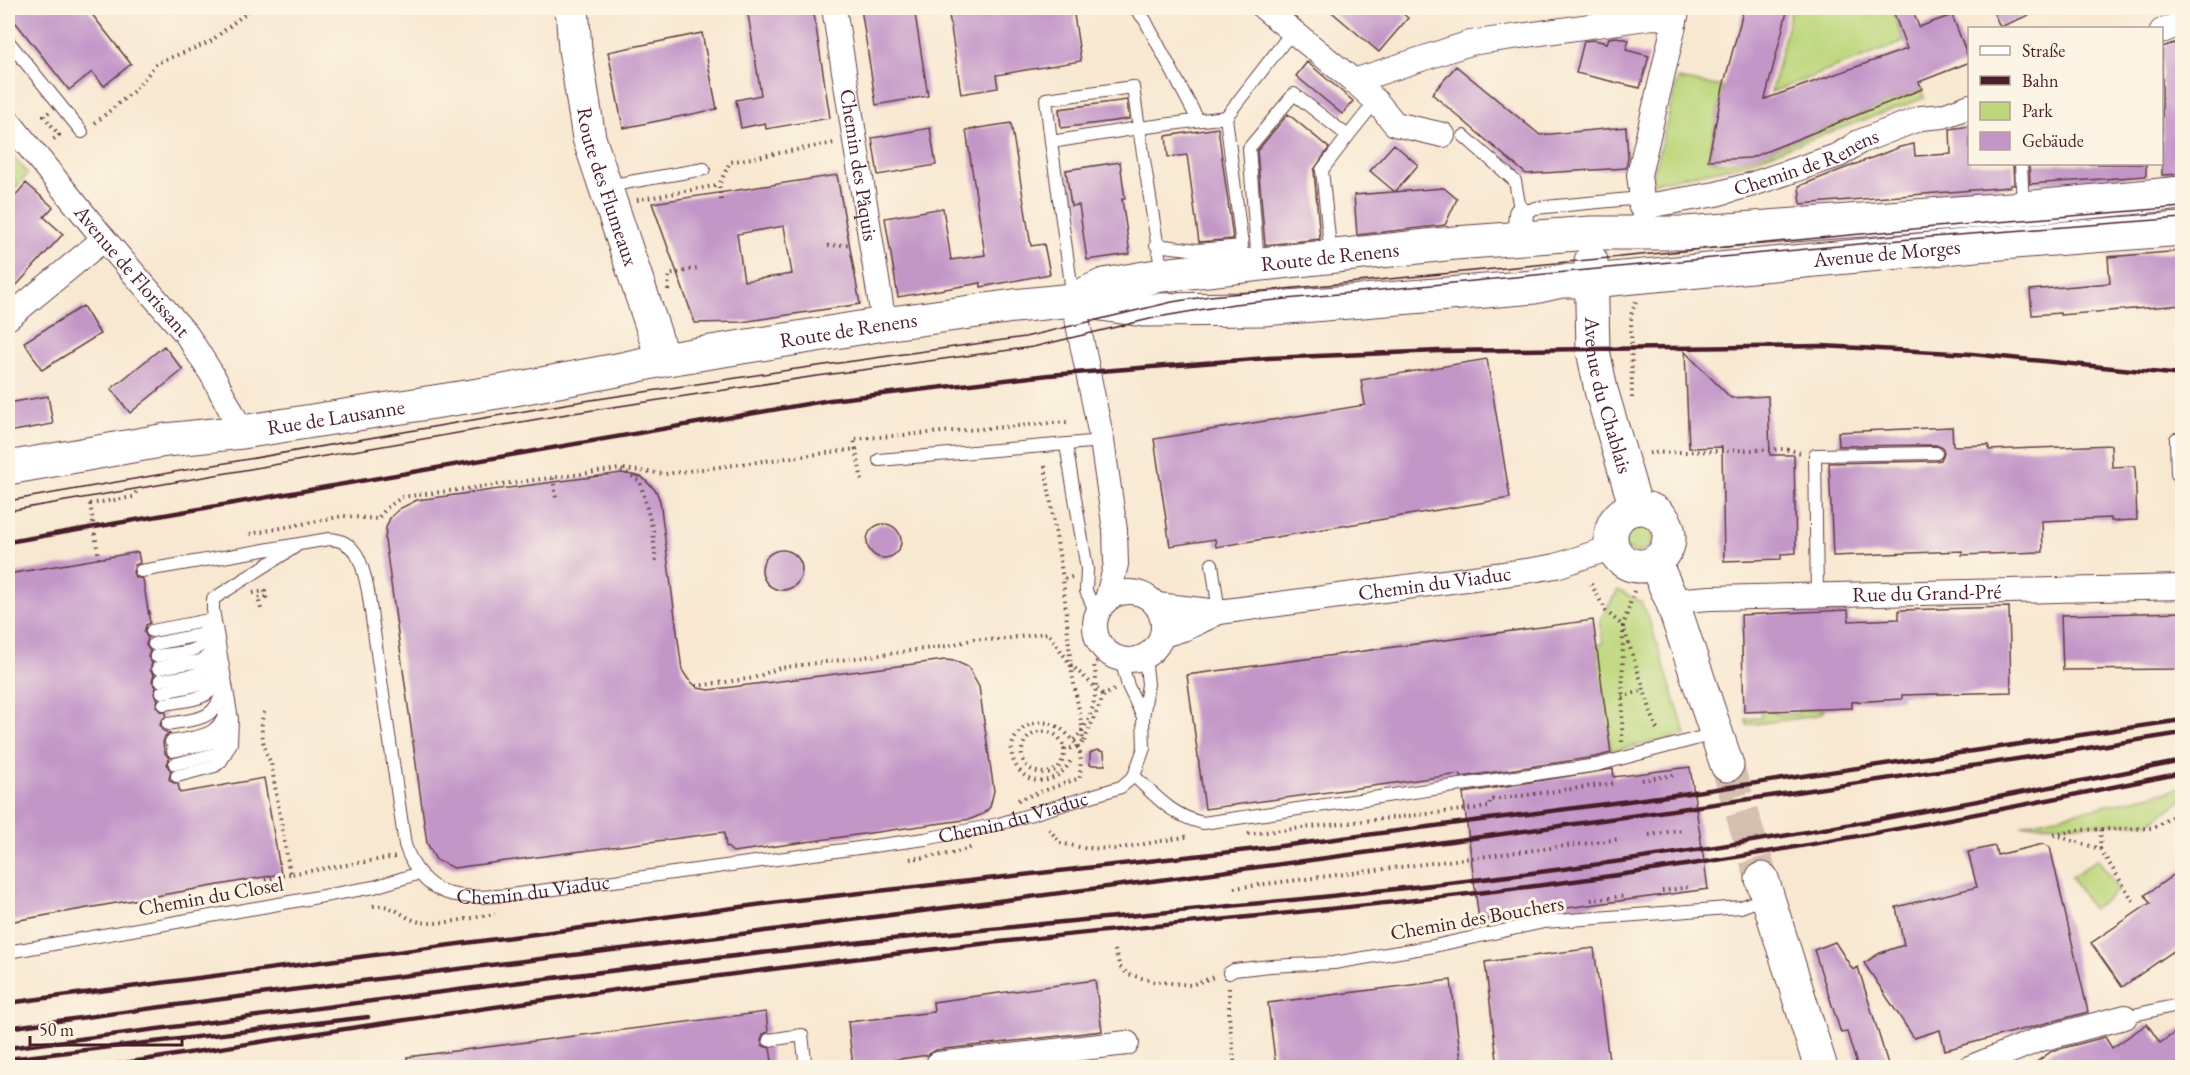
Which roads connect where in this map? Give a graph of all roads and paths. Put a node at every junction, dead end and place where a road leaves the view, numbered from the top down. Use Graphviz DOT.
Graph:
graph roads {
  1 [pos="252,8"];
  2 [pos="572,8"];
  3 [pos="834,8"];
  4 [pos="1135,8"];
  5 [pos="1264,8"];
  6 [pos="1676,13"];
  7 [pos="2182,22"];
  8 [pos="2163,31"];
  9 [pos="1297,32"];
  10 [pos="8,41"];
  11 [pos="1354,81"];
  12 [pos="1376,101"];
  13 [pos="1968,107"];
  14 [pos="1226,117"];
  15 [pos="47,120"];
  16 [pos="1198,120"];
  17 [pos="8,121"];
  18 [pos="1139,128"];
  19 [pos="82,132"];
  20 [pos="1348,136"];
  21 [pos="1453,136"];
  22 [pos="854,140"];
  23 [pos="51,142"];
  24 [pos="1052,142"];
  25 [pos="2021,165"];
  26 [pos="704,169"];
  27 [pos="719,185"];
  28 [pos="2182,193"];
  29 [pos="617,194"];
  30 [pos="721,200"];
  31 [pos="2023,208"];
  32 [pos="1643,213"];
  33 [pos="1520,226"];
  34 [pos="2182,229"];
  35 [pos="1591,233"];
  36 [pos="105,239"];
  37 [pos="1331,257"];
  38 [pos="1159,260"];
  39 [pos="1258,265"];
  40 [pos="702,267"];
  41 [pos="1591,281"];
  42 [pos="668,295"];
  43 [pos="1639,295"];
  44 [pos="1073,300"];
  45 [pos="8,318"];
  46 [pos="884,324"];
  47 [pos="662,360"];
  48 [pos="1633,402"];
  49 [pos="1067,422"];
  50 [pos="242,432"];
  51 [pos="2175,439"];
  52 [pos="1102,441"];
  53 [pos="1066,445"];
  54 [pos="856,449"];
  55 [pos="1649,453"];
  56 [pos="1936,453"];
  57 [pos="1815,456"];
  58 [pos="879,460"];
  59 [pos="1045,466"];
  60 [pos="8,468"];
  61 [pos="620,469"];
  62 [pos="2182,477"];
  63 [pos="552,478"];
  64 [pos="861,480"];
  65 [pos="138,489"];
  66 [pos="556,498"];
  67 [pos="1636,508"];
  68 [pos="250,534"];
  69 [pos="302,543"];
  70 [pos="1613,547"];
  71 [pos="99,559"];
  72 [pos="1655,563"];
  73 [pos="1116,564"];
  74 [pos="1212,564"];
  75 [pos="656,565"];
  76 [pos="141,571"];
  77 [pos="1075,576"];
  78 [pos="1063,579"];
  79 [pos="1591,584"];
  80 [pos="2182,587"];
  81 [pos="1634,591"];
  82 [pos="253,593"];
  83 [pos="1817,596"];
  84 [pos="1148,599"];
  85 [pos="1672,601"];
  86 [pos="1102,608"];
  87 [pos="261,609"];
  88 [pos="154,611"];
  89 [pos="148,612"];
  90 [pos="1219,612"];
  91 [pos="1623,626"];
  92 [pos="152,631"];
  93 [pos="217,634"];
  94 [pos="1163,635"];
  95 [pos="1113,655"];
  96 [pos="1145,657"];
  97 [pos="1070,664"];
  98 [pos="159,674"];
  99 [pos="224,674"];
  100 [pos="696,686"];
  101 [pos="1095,687"];
  102 [pos="1644,690"];
  103 [pos="228,697"];
  104 [pos="1622,697"];
  105 [pos="230,710"];
  106 [pos="264,712"];
  107 [pos="1143,718"];
  108 [pos="168,724"];
  109 [pos="1082,732"];
  110 [pos="1717,733"];
  111 [pos="1074,740"];
  112 [pos="1083,742"];
  113 [pos="1078,747"];
  114 [pos="1663,747"];
  115 [pos="1065,754"];
  116 [pos="174,758"];
  117 [pos="1622,759"];
  118 [pos="1071,760"];
  119 [pos="1727,765"];
  120 [pos="1675,775"];
  121 [pos="1134,776"];
  122 [pos="1642,780"];
  123 [pos="1616,783"];
  124 [pos="2182,810"];
  125 [pos="1019,818"];
  126 [pos="1049,829"];
  127 [pos="1682,830"];
  128 [pos="2101,830"];
  129 [pos="1241,835"];
  130 [pos="1649,835"];
  131 [pos="1199,836"];
  132 [pos="1621,839"];
  133 [pos="2100,849"];
  134 [pos="408,855"];
  135 [pos="420,873"];
  136 [pos="290,874"];
  137 [pos="265,879"];
  138 [pos="1690,887"];
  139 [pos="1234,888"];
  140 [pos="1765,888"];
  141 [pos="1662,891"];
  142 [pos="2134,902"];
  143 [pos="1115,951"];
  144 [pos="8,952"];
  145 [pos="1226,977"];
  146 [pos="2182,1004"];
  147 [pos="2125,1017"];
  148 [pos="769,1040"];
  149 [pos="1127,1043"];
  150 [pos="806,1068"];
  151 [pos="938,1068"];
  152 [pos="1235,1068"];
  153 [pos="1821,1068"];
  154 [pos="1969,1068"];
  1 -- 19 [label="path"];
  2 -- 29 [label="main road, Route des Flumeaux"];
  3 -- 22 [label="street, Chemin des Pâquis"];
  4 -- 16 [label="lane"];
  5 -- 9 [label="street"];
  6 -- 11 [label="street"];
  6 -- 32 [label="street"];
  7 -- 8 [label="street"];
  9 -- 11 [label="street"];
  9 -- 14 [label="lane"];
  10 -- 19 [label="lane"];
  11 -- 12 [label="street"];
  12 -- 20 [label="lane"];
  12 -- 21 [label="street"];
  13 -- 32 [label="street, Chemin de Renens"];
  14 -- 16 [label="lane"];
  14 -- 38 [label="lane"];
  15 -- 23 [label="path"];
  16 -- 18 [label="lane"];
  17 -- 36 [label="street, Avenue de Florissant"];
  18 -- 24 [label="lane"];
  18 -- 24 [label="lane"];
  18 -- 38 [label="lane"];
  20 -- 37 [label="lane"];
  20 -- 39 [label="lane"];
  21 -- 33 [label="lane"];
  22 -- 27 [label="path"];
  22 -- 46 [label="street, Chemin des Pâquis"];
  24 -- 44 [label="lane"];
  25 -- 31 [label="lane"];
  26 -- 29 [label="lane"];
  27 -- 29 [label="path"];
  27 -- 30 [label="path"];
  28 -- 31 [label="main road, Avenue de Morges"];
  29 -- 47 [label="main road, Route des Flumeaux"];
  31 -- 32 [label="main road, Avenue de Morges"];
  32 -- 33 [label="lane, Chemin de Renens"];
  32 -- 35 [label="main road, Avenue de Morges"];
  33 -- 35 [label="main road, Route de Renens"];
  33 -- 37 [label="main road, Route de Renens"];
  34 -- 41 [label="main road, Avenue de Morges"];
  35 -- 41 [label="main road, Avenue du Chablais"];
  36 -- 45 [label="street"];
  36 -- 50 [label="street, Avenue de Florissant"];
  37 -- 39 [label="main road, Route de Renens"];
  38 -- 39 [label="main road, Route de Renens"];
  38 -- 44 [label="main road, Route de Renens"];
  40 -- 42 [label="path"];
  41 -- 44 [label="main road, Route de Renens"];
  41 -- 67 [label="main road, Avenue du Chablais"];
  43 -- 48 [label="path"];
  44 -- 46 [label="main road, Route de Renens"];
  44 -- 52 [label="street"];
  46 -- 47 [label="main road, Route de Renens"];
  47 -- 50 [label="main road, Rue de Lausanne"];
  49 -- 54 [label="path"];
  50 -- 60 [label="main road, Rue de Lausanne"];
  51 -- 62 [label="lane"];
  52 -- 53 [label="lane"];
  52 -- 73 [label="street"];
  53 -- 58 [label="lane"];
  53 -- 86 [label="lane"];
  54 -- 61 [label="path"];
  54 -- 64 [label="path"];
  55 -- 57 [label="path"];
  56 -- 57 [label="lane"];
  57 -- 83 [label="lane"];
  59 -- 78 [label="path"];
  61 -- 63 [label="path"];
  61 -- 75 [label="path"];
  63 -- 66 [label="path"];
  63 -- 68 [label="path"];
  65 -- 71 [label="path, bridge"];
  67 -- 70 [label="main road"];
  67 -- 72 [label="main road"];
  69 -- 76 [label="lane, Chemin du Viaduc"];
  69 -- 93 [label="lane"];
  69 -- 134 [label="lane, Chemin du Viaduc"];
  70 -- 72 [label="main road"];
  70 -- 90 [label="street, Chemin du Viaduc"];
  72 -- 85 [label="main road"];
  73 -- 84 [label="street"];
  73 -- 86 [label="street"];
  74 -- 90 [label="lane"];
  77 -- 78 [label="path"];
  78 -- 97 [label="path"];
  79 -- 91 [label="path"];
  80 -- 83 [label="street, Rue du Grand-Pré"];
  81 -- 91 [label="path"];
  82 -- 87 [label="path"];
  83 -- 85 [label="street, Rue du Grand-Pré"];
  84 -- 86 [label="street"];
  84 -- 90 [label="street, Chemin du Viaduc"];
  84 -- 94 [label="street"];
  85 -- 110 [label="main road"];
  86 -- 95 [label="street"];
  88 -- 89 [label="path"];
  90 -- 94 [label="street, Chemin du Viaduc"];
  91 -- 102 [label="path"];
  91 -- 104 [label="path"];
  92 -- 93 [label="lane"];
  93 -- 98 [label="lane"];
  93 -- 98 [label="lane"];
  93 -- 98 [label="lane"];
  93 -- 99 [label="lane"];
  94 -- 96 [label="street"];
  95 -- 96 [label="street"];
  95 -- 101 [label="path"];
  95 -- 107 [label="lane"];
  96 -- 107 [label="lane"];
  97 -- 100 [label="path"];
  97 -- 101 [label="path"];
  97 -- 109 [label="path"];
  98 -- 99 [label="lane"];
  99 -- 103 [label="lane"];
  99 -- 108 [label="lane"];
  101 -- 109 [label="path"];
  101 -- 112 [label="path"];
  102 -- 104 [label="path"];
  102 -- 114 [label="path"];
  103 -- 105 [label="lane"];
  103 -- 116 [label="lane"];
  104 -- 117 [label="path"];
  105 -- 116 [label="lane"];
  105 -- 116 [label="lane"];
  106 -- 136 [label="path"];
  107 -- 121 [label="lane"];
  109 -- 111 [label="path"];
  109 -- 112 [label="path"];
  110 -- 114 [label="lane"];
  110 -- 119 [label="main road"];
  111 -- 113 [label="path"];
  111 -- 118 [label="path"];
  112 -- 113 [label="path"];
  113 -- 115 [label="path, bridge"];
  113 -- 125 [label="path"];
  114 -- 117 [label="lane"];
  115 -- 115 [label="path"];
  117 -- 121 [label="lane"];
  120 -- 122 [label="path"];
  121 -- 125 [label="lane, Chemin du Viaduc"];
  123 -- 129 [label="path"];
  124 -- 128 [label="path"];
  125 -- 135 [label="lane, Chemin du Viaduc"];
  126 -- 131 [label="path"];
  127 -- 130 [label="path"];
  128 -- 133 [label="path"];
  128 -- 133 [label="path"];
  132 -- 139 [label="path"];
  133 -- 142 [label="path"];
  134 -- 135 [label="lane, Chemin du Viaduc"];
  134 -- 136 [label="path"];
  135 -- 144 [label="lane, Chemin du Closel"];
  136 -- 137 [label="path"];
  138 -- 141 [label="path"];
  140 -- 145 [label="lane, Chemin des Bouchers"];
  140 -- 153 [label="main road"];
  143 -- 145 [label="path"];
  145 -- 152 [label="path"];
  146 -- 147 [label="lane"];
  147 -- 154 [label="street"];
  148 -- 150 [label="lane"];
  149 -- 151 [label="street"];
}
